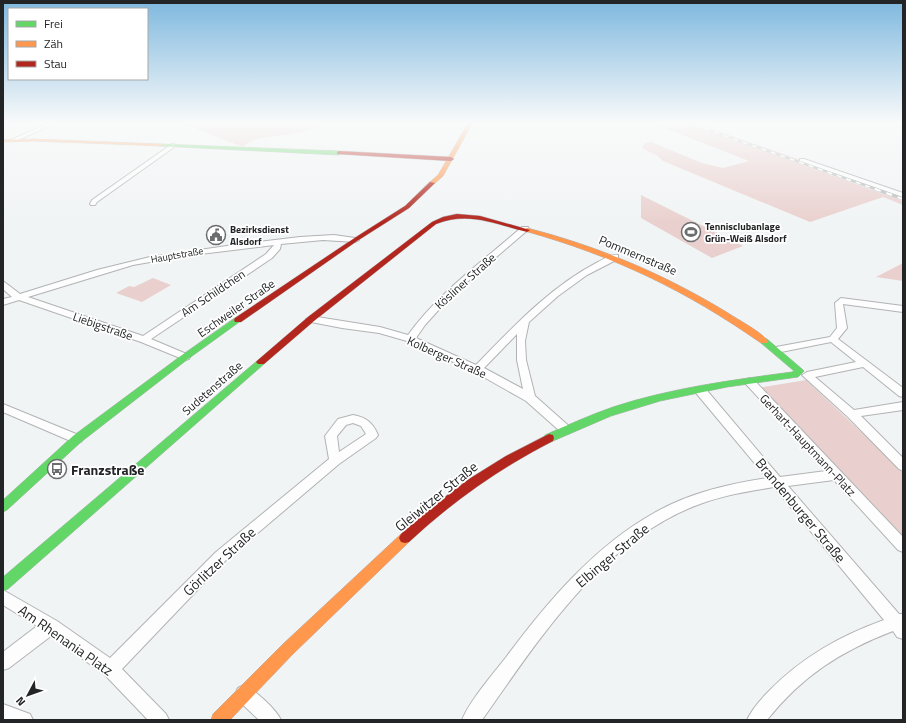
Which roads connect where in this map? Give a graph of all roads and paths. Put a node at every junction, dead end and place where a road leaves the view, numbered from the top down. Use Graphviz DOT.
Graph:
graph roads {
  1 [pos="159,156"];
  2 [pos="386,156"];
  3 [pos="453,156"];
  4 [pos="451,159"];
  5 [pos="802,160"];
  6 [pos="903,195"];
  7 [pos="93,204"];
  8 [pos="443,218"];
  9 [pos="525,229"];
  10 [pos="355,240"];
  11 [pos="278,242"];
  12 [pos="615,257"];
  13 [pos="3,284"];
  14 [pos="20,297"];
  15 [pos="3,302"];
  16 [pos="903,309"];
  17 [pos="527,318"];
  18 [pos="311,319"];
  19 [pos="410,339"];
  20 [pos="833,339"];
  21 [pos="144,340"];
  22 [pos="776,350"];
  23 [pos="185,357"];
  24 [pos="866,363"];
  25 [pos="477,369"];
  26 [pos="799,371"];
  27 [pos="749,381"];
  28 [pos="700,390"];
  29 [pos="903,393"];
  30 [pos="530,398"];
  31 [pos="903,406"];
  32 [pos="3,408"];
  33 [pos="852,414"];
  34 [pos="566,430"];
  35 [pos="77,439"];
  36 [pos="335,461"];
  37 [pos="901,462"];
  38 [pos="836,475"];
  39 [pos="778,482"];
  40 [pos="3,507"];
  41 [pos="903,546"];
  42 [pos="3,584"];
  43 [pos="3,597"];
  44 [pos="901,625"];
  45 [pos="51,626"];
  46 [pos="3,662"];
  47 [pos="111,669"];
  48 [pos="243,693"];
  49 [pos="3,713"];
  50 [pos="24,720"];
  51 [pos="160,720"];
  52 [pos="219,720"];
  53 [pos="272,720"];
  54 [pos="471,720"];
  55 [pos="756,720"];
  1 -- 7 [label="street"];
  2 -- 4 [label="street"];
  3 -- 4 [label="street, Eschweiler Straße"];
  4 -- 10 [label="street, Eschweiler Straße"];
  5 -- 6 [label="street"];
  8 -- 9 [label="street, Pommernstraße"];
  8 -- 18 [label="street, Sudetenstraße"];
  9 -- 12 [label="street, Pommernstraße"];
  9 -- 19 [label="street, Kösliner Straße"];
  10 -- 11 [label="street, Hauptstraße"];
  10 -- 23 [label="street, Eschweiler Straße"];
  11 -- 14 [label="street, Hauptstraße"];
  11 -- 21 [label="street, Am Schildchen"];
  12 -- 17 [label="street"];
  12 -- 22 [label="street, Pommernstraße"];
  13 -- 14 [label="street, Liebigstraße"];
  14 -- 15 [label="street, Hauptstraße"];
  14 -- 21 [label="street, Liebigstraße"];
  16 -- 20 [label="street"];
  17 -- 25 [label="street"];
  17 -- 30 [label="street"];
  18 -- 19 [label="street, Kolberger Straße"];
  18 -- 42 [label="street, Sudetenstraße"];
  19 -- 25 [label="street, Kolberger Straße"];
  20 -- 22 [label="street"];
  20 -- 24 [label="street"];
  21 -- 23 [label="street, Liebigstraße"];
  22 -- 26 [label="street, Pommernstraße"];
  23 -- 35 [label="street, Eschweiler Straße"];
  24 -- 29 [label="street"];
  24 -- 33 [label="street"];
  25 -- 30 [label="street, Kolberger Straße"];
  26 -- 27 [label="street, Gerhart-Hauptmann-Platz"];
  27 -- 28 [label="street, Gleiwitzer Straße"];
  27 -- 38 [label="street, Gerhart-Hauptmann-Platz"];
  28 -- 34 [label="street, Gleiwitzer Straße"];
  28 -- 39 [label="street, Brandenburger Straße"];
  30 -- 34 [label="street, Kolberger Straße"];
  31 -- 33 [label="street"];
  32 -- 35 [label="street"];
  33 -- 37 [label="street"];
  34 -- 48 [label="street, Gleiwitzer Straße"];
  35 -- 40 [label="street, Eschweiler Straße"];
  36 -- 47 [label="street, Görlitzer Straße"];
  38 -- 39 [label="street, Elbinger Straße"];
  38 -- 41 [label="street, Gerhart-Hauptmann-Platz"];
  39 -- 44 [label="street, Brandenburger Straße"];
  39 -- 54 [label="street, Elbinger Straße"];
  43 -- 45 [label="street, Am Rhenania Platz"];
  44 -- 55 [label="street"];
  45 -- 46 [label="street"];
  45 -- 47 [label="street, Am Rhenania Platz"];
  47 -- 51 [label="street, Am Rhenania Platz"];
  48 -- 52 [label="street, Gleiwitzer Straße"];
  48 -- 53 [label="street"];
  49 -- 50 [label="street"];
}
